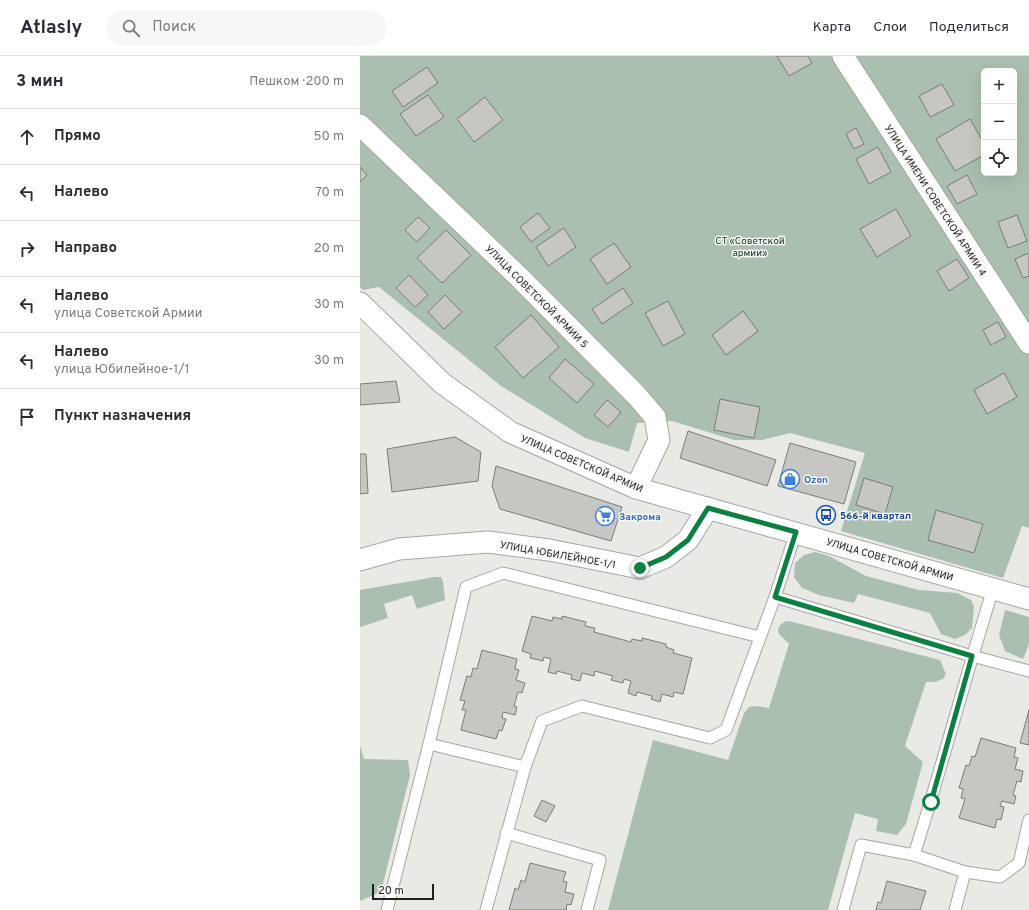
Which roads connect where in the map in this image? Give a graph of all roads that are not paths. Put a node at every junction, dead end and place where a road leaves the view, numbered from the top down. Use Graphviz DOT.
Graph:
graph roads {
  1 [pos="843,56"];
  2 [pos="360,125"];
  3 [pos="360,303"];
  4 [pos="1029,343"];
  5 [pos="636,488"];
  6 [pos="708,508"];
  7 [pos="796,532"];
  8 [pos="360,560"];
  9 [pos="993,589"];
  10 [pos="775,597"];
  11 [pos="1029,599"];
  12 [pos="760,637"];
  13 [pos="972,656"];
  14 [pos="1029,671"];
  15 [pos="429,744"];
  16 [pos="525,767"];
  17 [pos="1029,820"];
  18 [pos="506,833"];
  19 [pos="914,855"];
  20 [pos="965,872"];
  21 [pos="387,910"];
  22 [pos="486,910"];
  23 [pos="587,910"];
  24 [pos="843,910"];
  25 [pos="955,910"];
  1 -- 4 [label="street, УЛИЦА ИМЕНИ СОВЕТСКОЙ АРМИИ 4"];
  2 -- 5 [label="street, УЛИЦА СОВЕТСКОЙ АРМИИ 5"];
  3 -- 5 [label="street, УЛИЦА СОВЕТСКОЙ АРМИИ"];
  5 -- 6 [label="street, УЛИЦА СОВЕТСКОЙ АРМИИ"];
  6 -- 7 [label="street, УЛИЦА СОВЕТСКОЙ АРМИИ"];
  6 -- 8 [label="street, УЛИЦА ЮБИЛЕЙНОЕ-1/1"];
  7 -- 9 [label="street, УЛИЦА СОВЕТСКОЙ АРМИИ"];
  7 -- 10 [label="lane"];
  9 -- 11 [label="street, УЛИЦА СОВЕТСКОЙ АРМИИ"];
  9 -- 13 [label="lane"];
  10 -- 12 [label="lane"];
  10 -- 13 [label="lane"];
  12 -- 15 [label="lane"];
  12 -- 16 [label="lane"];
  13 -- 14 [label="lane"];
  13 -- 19 [label="lane"];
  15 -- 16 [label="lane"];
  15 -- 21 [label="lane"];
  16 -- 18 [label="lane"];
  17 -- 20 [label="lane"];
  18 -- 22 [label="lane"];
  18 -- 23 [label="lane"];
  19 -- 20 [label="lane"];
  19 -- 24 [label="lane"];
  20 -- 25 [label="lane"];
}
